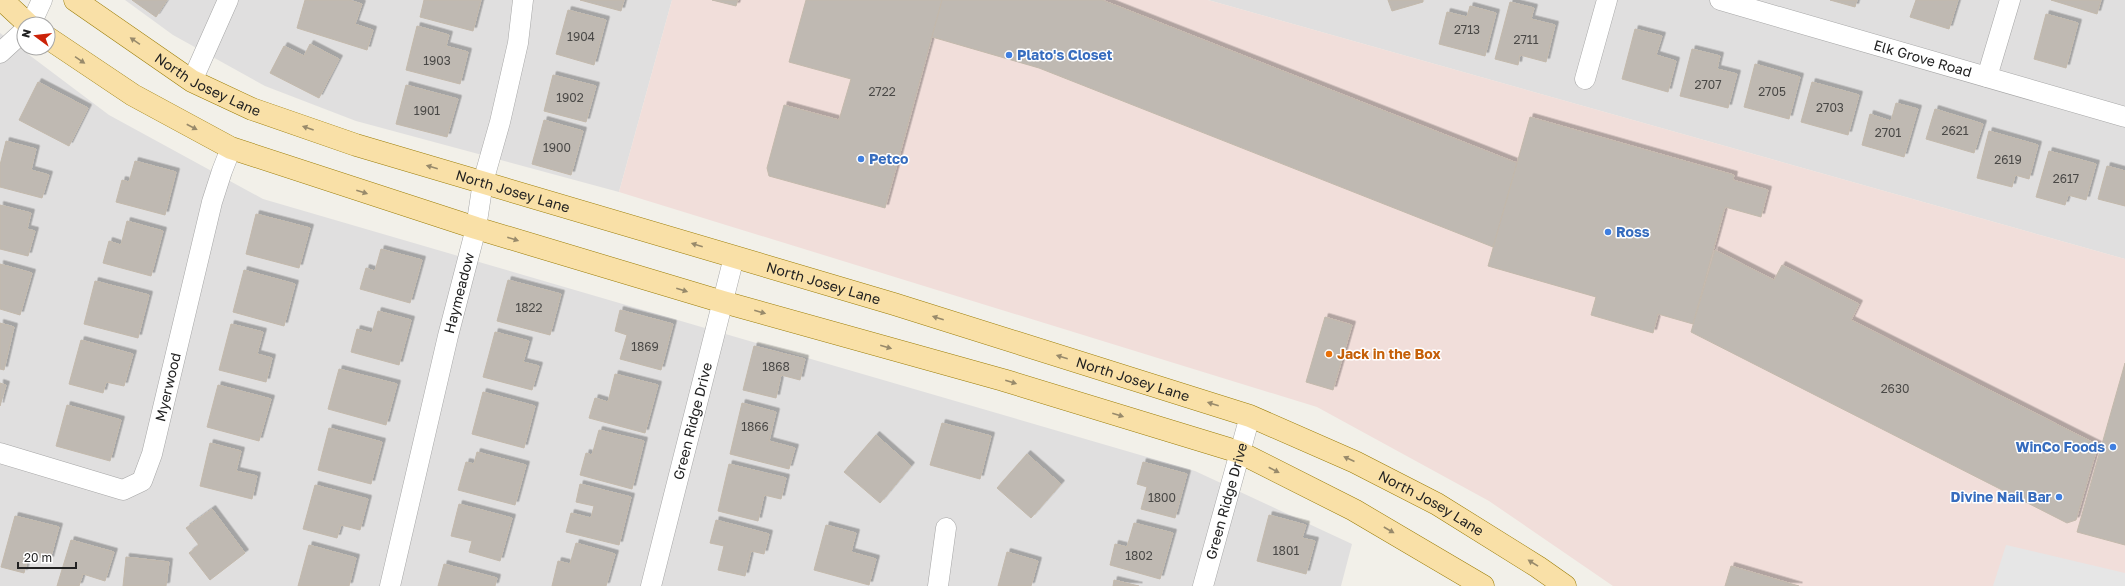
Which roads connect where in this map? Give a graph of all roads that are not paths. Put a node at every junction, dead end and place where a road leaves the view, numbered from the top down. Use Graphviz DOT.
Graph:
graph roads {
  1 [pos="2,0"];
  2 [pos="42,0"];
  3 [pos="75,0"];
  4 [pos="228,0"];
  5 [pos="523,0"];
  6 [pos="1607,0"];
  7 [pos="2010,0"];
  8 [pos="1733,2"];
  9 [pos="19,16"];
  10 [pos="35,16"];
  11 [pos="16,38"];
  12 [pos="56,43"];
  13 [pos="0,53"];
  14 [pos="1987,77"];
  15 [pos="1585,79"];
  16 [pos="192,80"];
  17 [pos="2125,117"];
  18 [pos="231,148"];
  19 [pos="482,182"];
  20 [pos="476,228"];
  21 [pos="734,257"];
  22 [pos="723,302"];
  23 [pos="1250,416"];
  24 [pos="1239,452"];
  25 [pos="0,453"];
  26 [pos="946,528"];
  27 [pos="390,586"];
  28 [pos="651,586"];
  29 [pos="938,586"];
  30 [pos="1203,586"];
  31 [pos="1484,586"];
  32 [pos="1565,586"];
  1 -- 9 [label="main road"];
  2 -- 10 [label="street"];
  16 -- 3 [label="main road, North Josey Lane, one-way"];
  4 -- 16 [label="street"];
  5 -- 19 [label="street, Haymeadow"];
  6 -- 15 [label="street"];
  7 -- 14 [label="street"];
  8 -- 14 [label="street, Elk Grove Road"];
  11 -- 13 [label="street"];
  12 -- 18 [label="main road, one-way"];
  14 -- 17 [label="street, Elk Grove Road"];
  19 -- 16 [label="main road, North Josey Lane, one-way"];
  18 -- 20 [label="main road, one-way"];
  18 -- 25 [label="street, Myerwood"];
  19 -- 20 [label="street, Haymeadow"];
  21 -- 19 [label="main road, North Josey Lane, one-way"];
  20 -- 22 [label="main road, one-way"];
  20 -- 27 [label="street, Haymeadow"];
  21 -- 22 [label="street, Green Ridge Drive"];
  23 -- 21 [label="main road, North Josey Lane, one-way"];
  22 -- 24 [label="main road, one-way"];
  22 -- 28 [label="street, Green Ridge Drive"];
  23 -- 24 [label="street, Green Ridge Drive"];
  32 -- 23 [label="main road, North Josey Lane, one-way"];
  24 -- 30 [label="street, Green Ridge Drive"];
  24 -- 31 [label="main road, one-way"];
  26 -- 29 [label="street"];
}
